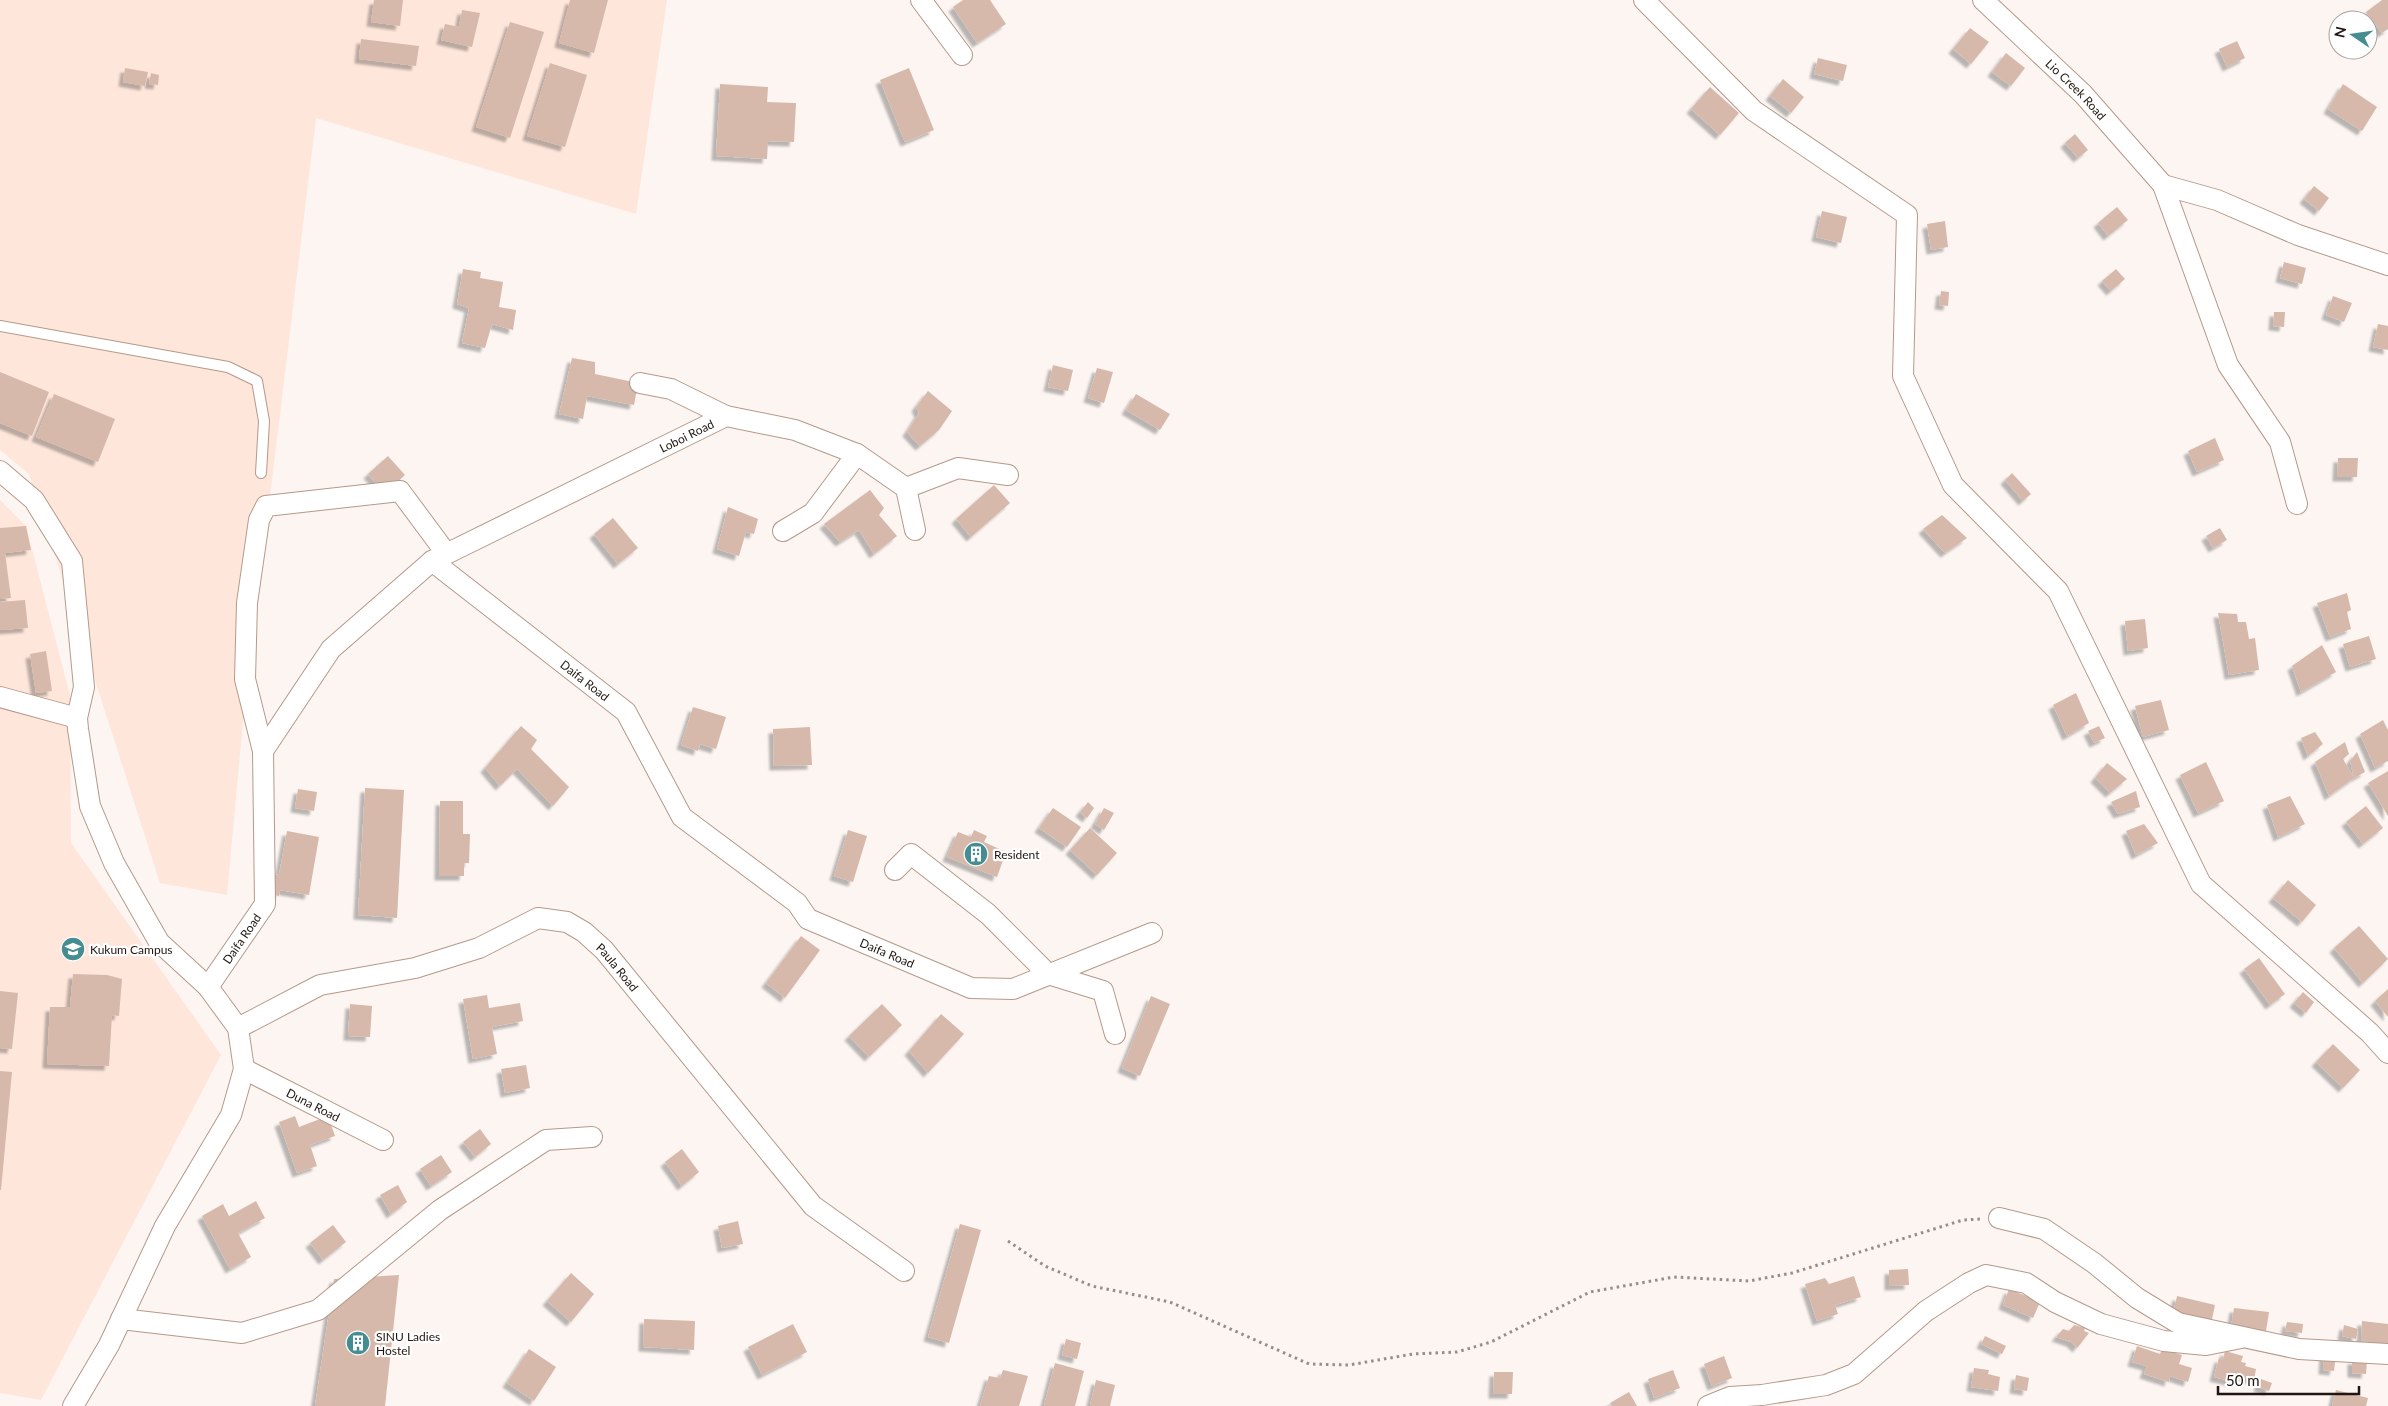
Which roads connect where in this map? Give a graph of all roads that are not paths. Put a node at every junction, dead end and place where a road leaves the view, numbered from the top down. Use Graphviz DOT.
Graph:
graph roads {
  1 [pos="921,0"];
  2 [pos="1644,0"];
  3 [pos="1983,0"];
  4 [pos="962,55"];
  5 [pos="2163,185"];
  6 [pos="2388,265"];
  7 [pos="0,326"];
  8 [pos="640,383"];
  9 [pos="726,416"];
  10 [pos="858,454"];
  11 [pos="0,471"];
  12 [pos="260,472"];
  13 [pos="1008,475"];
  14 [pos="906,488"];
  15 [pos="2297,504"];
  16 [pos="915,530"];
  17 [pos="783,531"];
  18 [pos="439,557"];
  19 [pos="0,697"];
  20 [pos="77,718"];
  21 [pos="263,751"];
  22 [pos="894,870"];
  23 [pos="1152,933"];
  24 [pos="1048,974"];
  25 [pos="208,986"];
  26 [pos="238,1028"];
  27 [pos="1115,1034"];
  28 [pos="2388,1053"];
  29 [pos="244,1069"];
  30 [pos="592,1137"];
  31 [pos="383,1140"];
  32 [pos="1999,1218"];
  33 [pos="904,1271"];
  34 [pos="121,1319"];
  35 [pos="2240,1338"];
  36 [pos="2388,1354"];
  37 [pos="73,1406"];
  38 [pos="1708,1406"];
  1 -- 4 [label="street"];
  2 -- 28 [label="street"];
  3 -- 5 [label="street, Lio Creek Road"];
  5 -- 6 [label="street"];
  5 -- 15 [label="street"];
  7 -- 12 [label="lane"];
  8 -- 9 [label="street"];
  9 -- 10 [label="street, Loboi Road"];
  9 -- 18 [label="street, Loboi Road"];
  10 -- 14 [label="street, Loboi Road"];
  10 -- 17 [label="street"];
  11 -- 20 [label="street"];
  13 -- 14 [label="street"];
  14 -- 16 [label="street"];
  18 -- 21 [label="street"];
  18 -- 21 [label="street, Daifa Road"];
  18 -- 24 [label="street, Daifa Road"];
  19 -- 20 [label="street"];
  20 -- 25 [label="street"];
  21 -- 25 [label="street, Daifa Road"];
  22 -- 24 [label="street"];
  23 -- 24 [label="street, Daifa Road"];
  24 -- 27 [label="street"];
  25 -- 26 [label="street"];
  26 -- 29 [label="street"];
  26 -- 33 [label="street, Paula Road"];
  29 -- 31 [label="street, Duna Road"];
  29 -- 34 [label="street"];
  30 -- 34 [label="street"];
  32 -- 35 [label="street"];
  34 -- 37 [label="street"];
  35 -- 36 [label="street"];
  35 -- 38 [label="street"];
}
